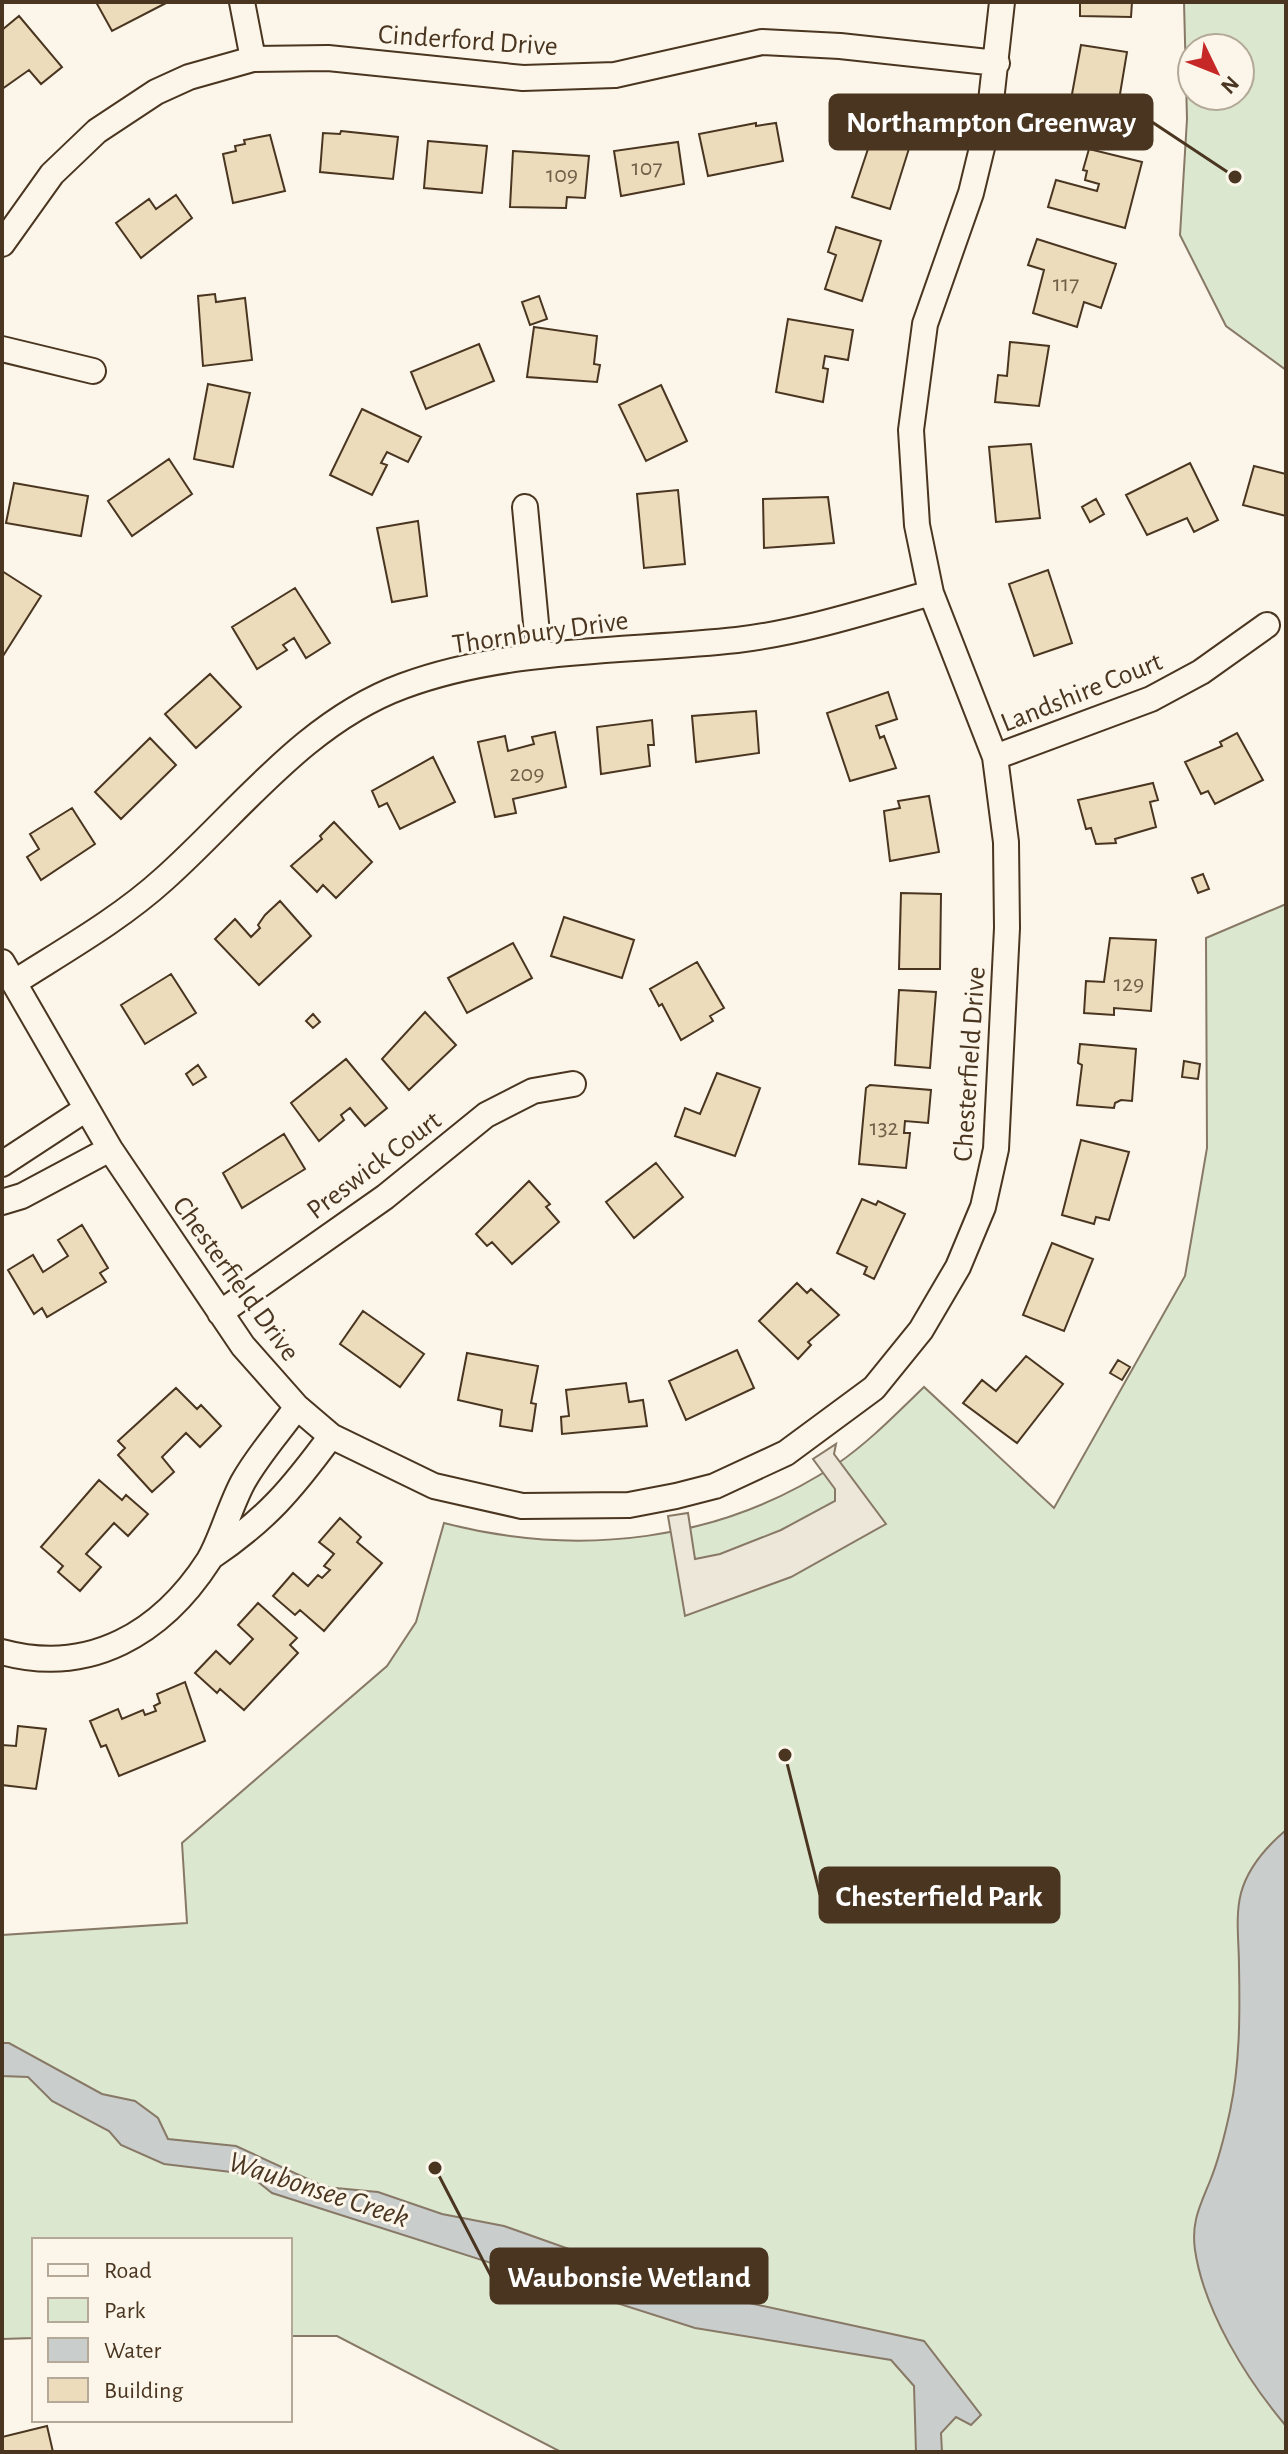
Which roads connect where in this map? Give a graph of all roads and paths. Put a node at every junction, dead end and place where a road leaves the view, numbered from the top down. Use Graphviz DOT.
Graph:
graph roads {
  1 [pos="242,2"];
  2 [pos="1002,2"];
  3 [pos="253,59"];
  4 [pos="997,63"];
  5 [pos="2,244"];
  6 [pos="2,349"];
  7 [pos="93,371"];
  8 [pos="525,507"];
  9 [pos="931,593"];
  10 [pos="1267,625"];
  11 [pos="539,655"];
  12 [pos="995,757"];
  13 [pos="8,972"];
  14 [pos="573,1084"];
  15 [pos="86,1109"];
  16 [pos="110,1149"];
  17 [pos="2,1164"];
  18 [pos="2,1202"];
  19 [pos="220,1313"];
  20 [pos="297,1407"];
  21 [pos="331,1436"];
  22 [pos="211,1557"];
  23 [pos="2,1652"];
  1 -- 3 [label="street"];
  2 -- 4 [label="street, Chesterfield Drive"];
  3 -- 4 [label="street, Cinderford Drive"];
  3 -- 5 [label="street, Cinderford Drive"];
  4 -- 9 [label="street, Chesterfield Drive"];
  6 -- 7 [label="street"];
  8 -- 11 [label="street"];
  9 -- 11 [label="street, Thornbury Drive"];
  9 -- 12 [label="street, Chesterfield Drive"];
  10 -- 12 [label="street, Landshire Court"];
  11 -- 13 [label="street, Thornbury Drive"];
  12 -- 21 [label="street, Chesterfield Drive"];
  13 -- 15 [label="street, Chesterfield Drive"];
  14 -- 19 [label="street, Preswick Court"];
  15 -- 16 [label="street, Chesterfield Drive"];
  15 -- 17 [label="street"];
  16 -- 18 [label="street"];
  16 -- 19 [label="street, Chesterfield Drive"];
  19 -- 20 [label="street, Chesterfield Drive"];
  20 -- 21 [label="street, Chesterfield Drive"];
  20 -- 22 [label="street"];
  21 -- 22 [label="street"];
  22 -- 23 [label="street"];
}
